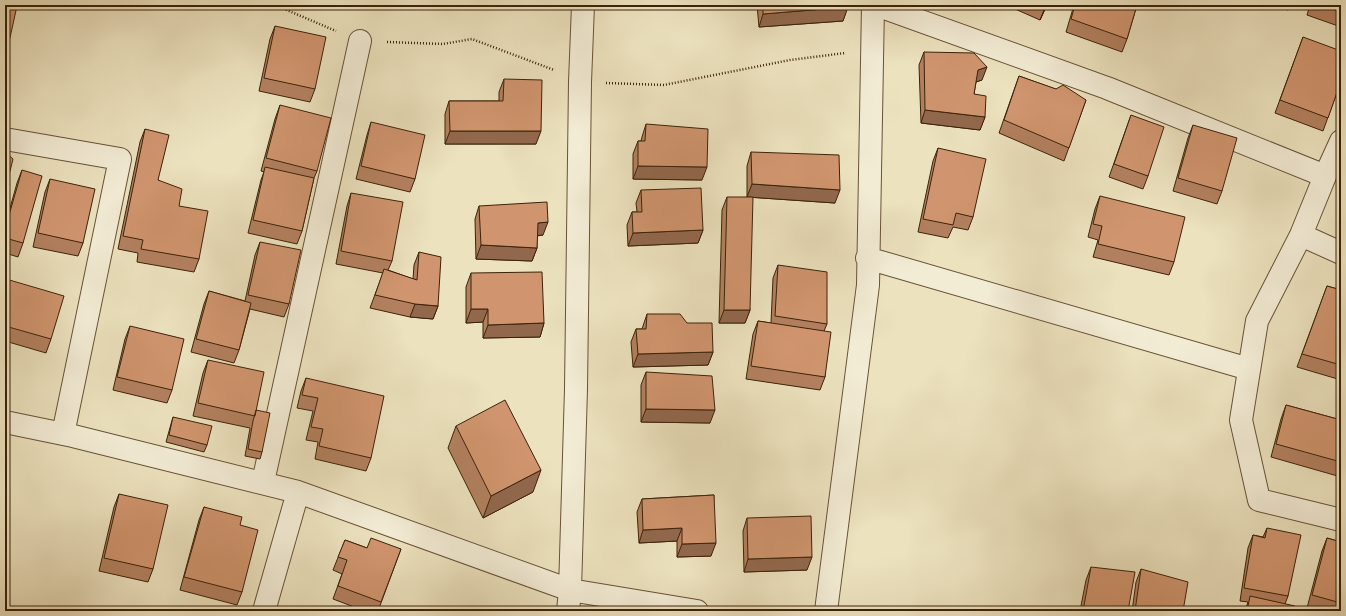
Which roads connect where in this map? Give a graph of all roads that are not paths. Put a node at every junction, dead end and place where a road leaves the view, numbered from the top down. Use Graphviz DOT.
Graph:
graph roads {
  1 [pos="583,5"];
  2 [pos="873,5"];
  3 [pos="876,5"];
  4 [pos="360,41"];
  5 [pos="5,139"];
  6 [pos="1341,141"];
  7 [pos="1325,176"];
  8 [pos="1301,235"];
  9 [pos="1341,253"];
  10 [pos="868,258"];
  11 [pos="1249,369"];
  12 [pos="5,422"];
  13 [pos="63,434"];
  14 [pos="263,482"];
  15 [pos="298,492"];
  16 [pos="1341,520"];
  17 [pos="569,600"];
  18 [pos="264,611"];
  19 [pos="697,611"];
  20 [pos="826,611"];
  1 -- 17 [label="street"];
  2 -- 10 [label="street"];
  3 -- 7 [label="street"];
  4 -- 14 [label="street"];
  5 -- 13 [label="street"];
  6 -- 7 [label="street"];
  7 -- 8 [label="street"];
  8 -- 9 [label="street"];
  8 -- 11 [label="street"];
  10 -- 11 [label="street"];
  10 -- 20 [label="street"];
  11 -- 16 [label="street"];
  12 -- 13 [label="street"];
  13 -- 14 [label="street"];
  14 -- 15 [label="street"];
  15 -- 17 [label="street"];
  15 -- 18 [label="street"];
  17 -- 19 [label="street"];
}
